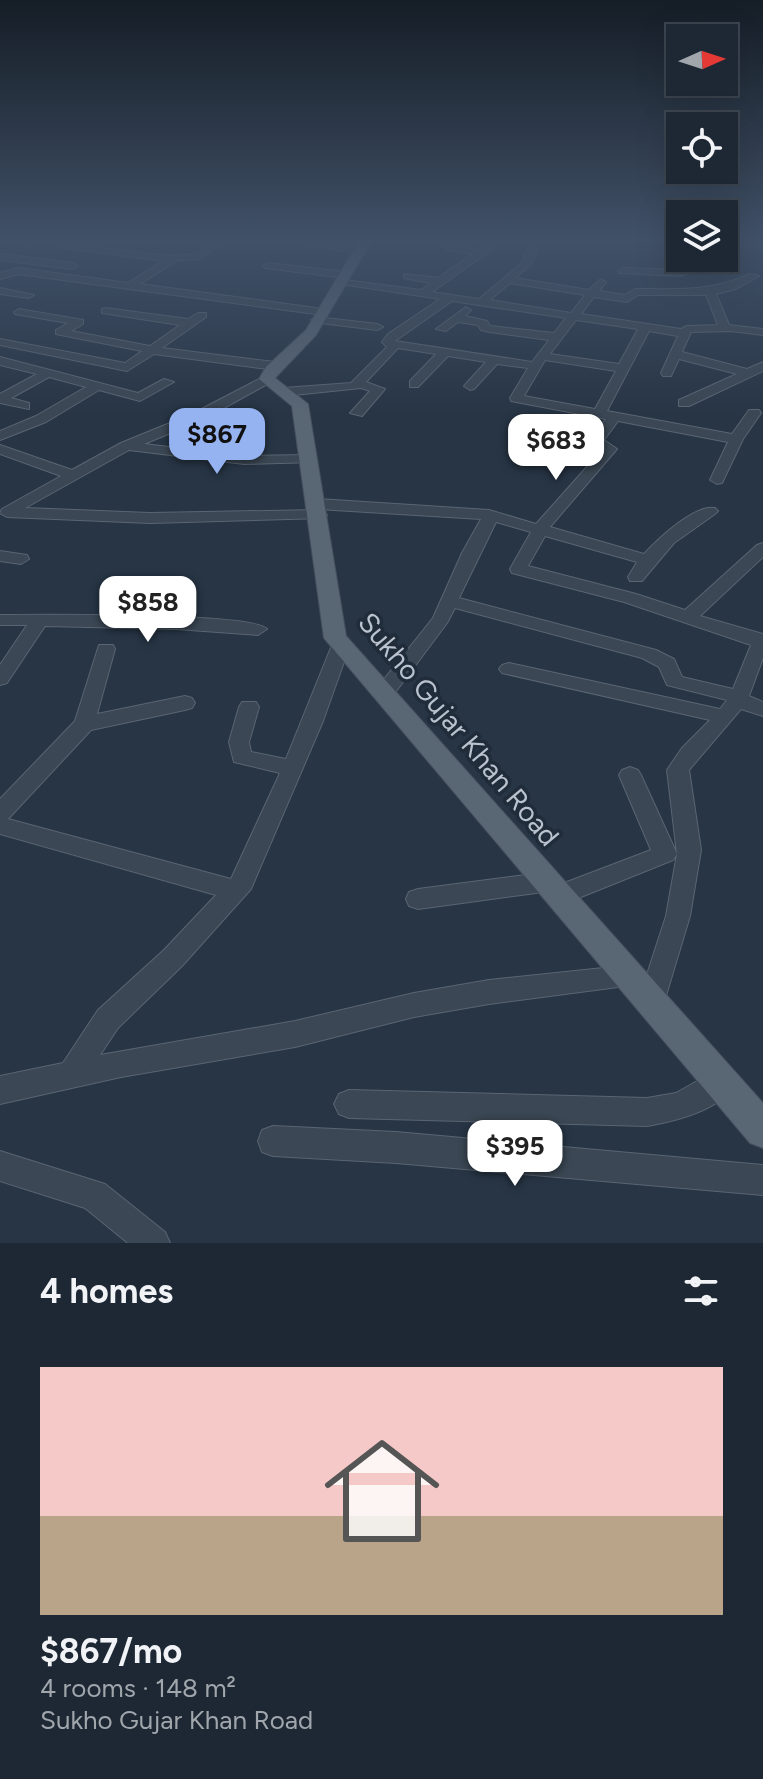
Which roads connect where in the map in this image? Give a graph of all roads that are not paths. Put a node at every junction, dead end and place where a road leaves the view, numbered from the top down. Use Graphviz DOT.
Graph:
graph roads {
  1 [pos="211,298"];
  2 [pos="331,298"];
  3 [pos="406,298"];
  4 [pos="450,298"];
  5 [pos="458,298"];
  6 [pos="484,298"];
  7 [pos="588,298"];
  8 [pos="713,298"];
  9 [pos="480,301"];
  10 [pos="438,306"];
  11 [pos="106,311"];
  12 [pos="19,312"];
  13 [pos="202,315"];
  14 [pos="320,316"];
  15 [pos="573,316"];
  16 [pos="457,318"];
  17 [pos="190,323"];
  18 [pos="377,327"];
  19 [pos="645,327"];
  20 [pos="725,328"];
  21 [pos="442,329"];
  22 [pos="763,332"];
  23 [pos="684,333"];
  24 [pos="556,337"];
  25 [pos="0,342"];
  26 [pos="394,344"];
  27 [pos="475,345"];
  28 [pos="152,349"];
  29 [pos="445,352"];
  30 [pos="675,354"];
  31 [pos="466,355"];
  32 [pos="494,360"];
  33 [pos="539,361"];
  34 [pos="2,363"];
  35 [pos="763,366"];
  36 [pos="623,368"];
  37 [pos="48,373"];
  38 [pos="667,373"];
  39 [pos="748,373"];
  40 [pos="275,379"];
  41 [pos="168,382"];
  42 [pos="358,384"];
  43 [pos="414,384"];
  44 [pos="97,386"];
  45 [pos="470,386"];
  46 [pos="684,403"];
  47 [pos="24,406"];
  48 [pos="357,413"];
  49 [pos="599,413"];
  50 [pos="754,413"];
  51 [pos="615,416"];
  52 [pos="0,436"];
  53 [pos="736,439"];
  54 [pos="126,446"];
  55 [pos="0,449"];
  56 [pos="311,459"];
  57 [pos="71,475"];
  58 [pos="717,480"];
  59 [pos="319,510"];
  60 [pos="710,511"];
  61 [pos="4,514"];
  62 [pos="491,516"];
  63 [pos="541,528"];
  64 [pos="763,548"];
  65 [pos="0,556"];
  66 [pos="21,559"];
  67 [pos="647,560"];
  68 [pos="636,577"];
  69 [pos="449,601"];
  70 [pos="688,617"];
  71 [pos="0,620"];
  72 [pos="40,620"];
  73 [pos="258,629"];
  74 [pos="762,641"];
  75 [pos="341,645"];
  76 [pos="106,649"];
  77 [pos="509,669"];
  78 [pos="0,679"];
  79 [pos="384,693"];
  80 [pos="185,703"];
  81 [pos="734,705"];
  82 [pos="249,707"];
  83 [pos="763,709"];
  84 [pos="84,724"];
  85 [pos="292,768"];
  86 [pos="630,775"];
  87 [pos="0,813"];
  88 [pos="0,825"];
  89 [pos="555,888"];
  90 [pos="237,891"];
  91 [pos="418,899"];
  92 [pos="632,976"];
  93 [pos="652,999"];
  94 [pos="72,1074"];
  95 [pos="722,1081"];
  96 [pos="0,1090"];
  97 [pos="349,1104"];
  98 [pos="763,1130"];
  99 [pos="273,1141"];
  100 [pos="0,1166"];
  101 [pos="763,1180"];
  102 [pos="154,1243"];
  1 -- 14 [label="street"];
  2 -- 14 [label="main road"];
  3 -- 10 [label="street"];
  4 -- 10 [label="street"];
  5 -- 9 [label="street"];
  6 -- 9 [label="street"];
  7 -- 15 [label="street"];
  8 -- 20 [label="street"];
  9 -- 15 [label="street"];
  9 -- 16 [label="street"];
  10 -- 26 [label="street"];
  11 -- 17 [label="street"];
  12 -- 28 [label="street"];
  13 -- 17 [label="street"];
  14 -- 18 [label="street"];
  14 -- 40 [label="main road"];
  15 -- 19 [label="street"];
  15 -- 24 [label="street"];
  16 -- 21 [label="street"];
  16 -- 24 [label="street"];
  17 -- 28 [label="street"];
  19 -- 23 [label="street"];
  19 -- 36 [label="street"];
  20 -- 22 [label="street"];
  20 -- 23 [label="street"];
  23 -- 30 [label="street"];
  24 -- 33 [label="street"];
  25 -- 28 [label="street"];
  26 -- 29 [label="street"];
  26 -- 42 [label="street"];
  27 -- 31 [label="street"];
  28 -- 40 [label="street"];
  29 -- 31 [label="street"];
  29 -- 43 [label="street"];
  30 -- 38 [label="street"];
  30 -- 39 [label="street"];
  31 -- 32 [label="street"];
  32 -- 33 [label="street"];
  32 -- 45 [label="street"];
  33 -- 36 [label="street"];
  33 -- 49 [label="street"];
  34 -- 37 [label="street"];
  35 -- 39 [label="street"];
  36 -- 49 [label="street"];
  37 -- 44 [label="street"];
  37 -- 47 [label="street"];
  39 -- 46 [label="street"];
  40 -- 42 [label="street"];
  40 -- 54 [label="street"];
  40 -- 56 [label="main road, Sukho Gujar Khan Road"];
  41 -- 44 [label="street"];
  42 -- 48 [label="street"];
  44 -- 52 [label="street"];
  49 -- 51 [label="street"];
  50 -- 53 [label="street"];
  51 -- 53 [label="street"];
  51 -- 63 [label="street"];
  53 -- 58 [label="street"];
  54 -- 56 [label="street"];
  54 -- 57 [label="street"];
  55 -- 57 [label="street"];
  56 -- 59 [label="main road, Sukho Gujar Khan Road"];
  57 -- 61 [label="street"];
  59 -- 61 [label="street"];
  59 -- 62 [label="street"];
  59 -- 75 [label="main road, Sukho Gujar Khan Road"];
  60 -- 67 [label="street"];
  62 -- 63 [label="street"];
  62 -- 69 [label="street"];
  63 -- 67 [label="street"];
  63 -- 70 [label="street"];
  64 -- 70 [label="street"];
  65 -- 66 [label="street"];
  67 -- 68 [label="street"];
  69 -- 79 [label="street"];
  69 -- 81 [label="street"];
  70 -- 74 [label="street"];
  71 -- 72 [label="street"];
  72 -- 73 [label="street"];
  72 -- 78 [label="street"];
  74 -- 81 [label="street"];
  75 -- 79 [label="main road, Sukho Gujar Khan Road"];
  75 -- 85 [label="street"];
  76 -- 84 [label="street"];
  77 -- 81 [label="street"];
  79 -- 89 [label="main road, Sukho Gujar Khan Road"];
  80 -- 84 [label="street"];
  81 -- 83 [label="street"];
  81 -- 93 [label="street"];
  82 -- 85 [label="street"];
  84 -- 87 [label="street"];
  85 -- 90 [label="street"];
  86 -- 89 [label="street"];
  88 -- 90 [label="street"];
  89 -- 91 [label="street"];
  89 -- 92 [label="main road, Sukho Gujar Khan Road"];
  90 -- 94 [label="street"];
  92 -- 93 [label="main road, Sukho Gujar Khan Road"];
  92 -- 94 [label="street"];
  93 -- 95 [label="main road, Sukho Gujar Khan Road"];
  94 -- 96 [label="street"];
  95 -- 97 [label="street"];
  95 -- 98 [label="main road, Sukho Gujar Khan Road"];
  99 -- 101 [label="street"];
  100 -- 102 [label="street"];
}
